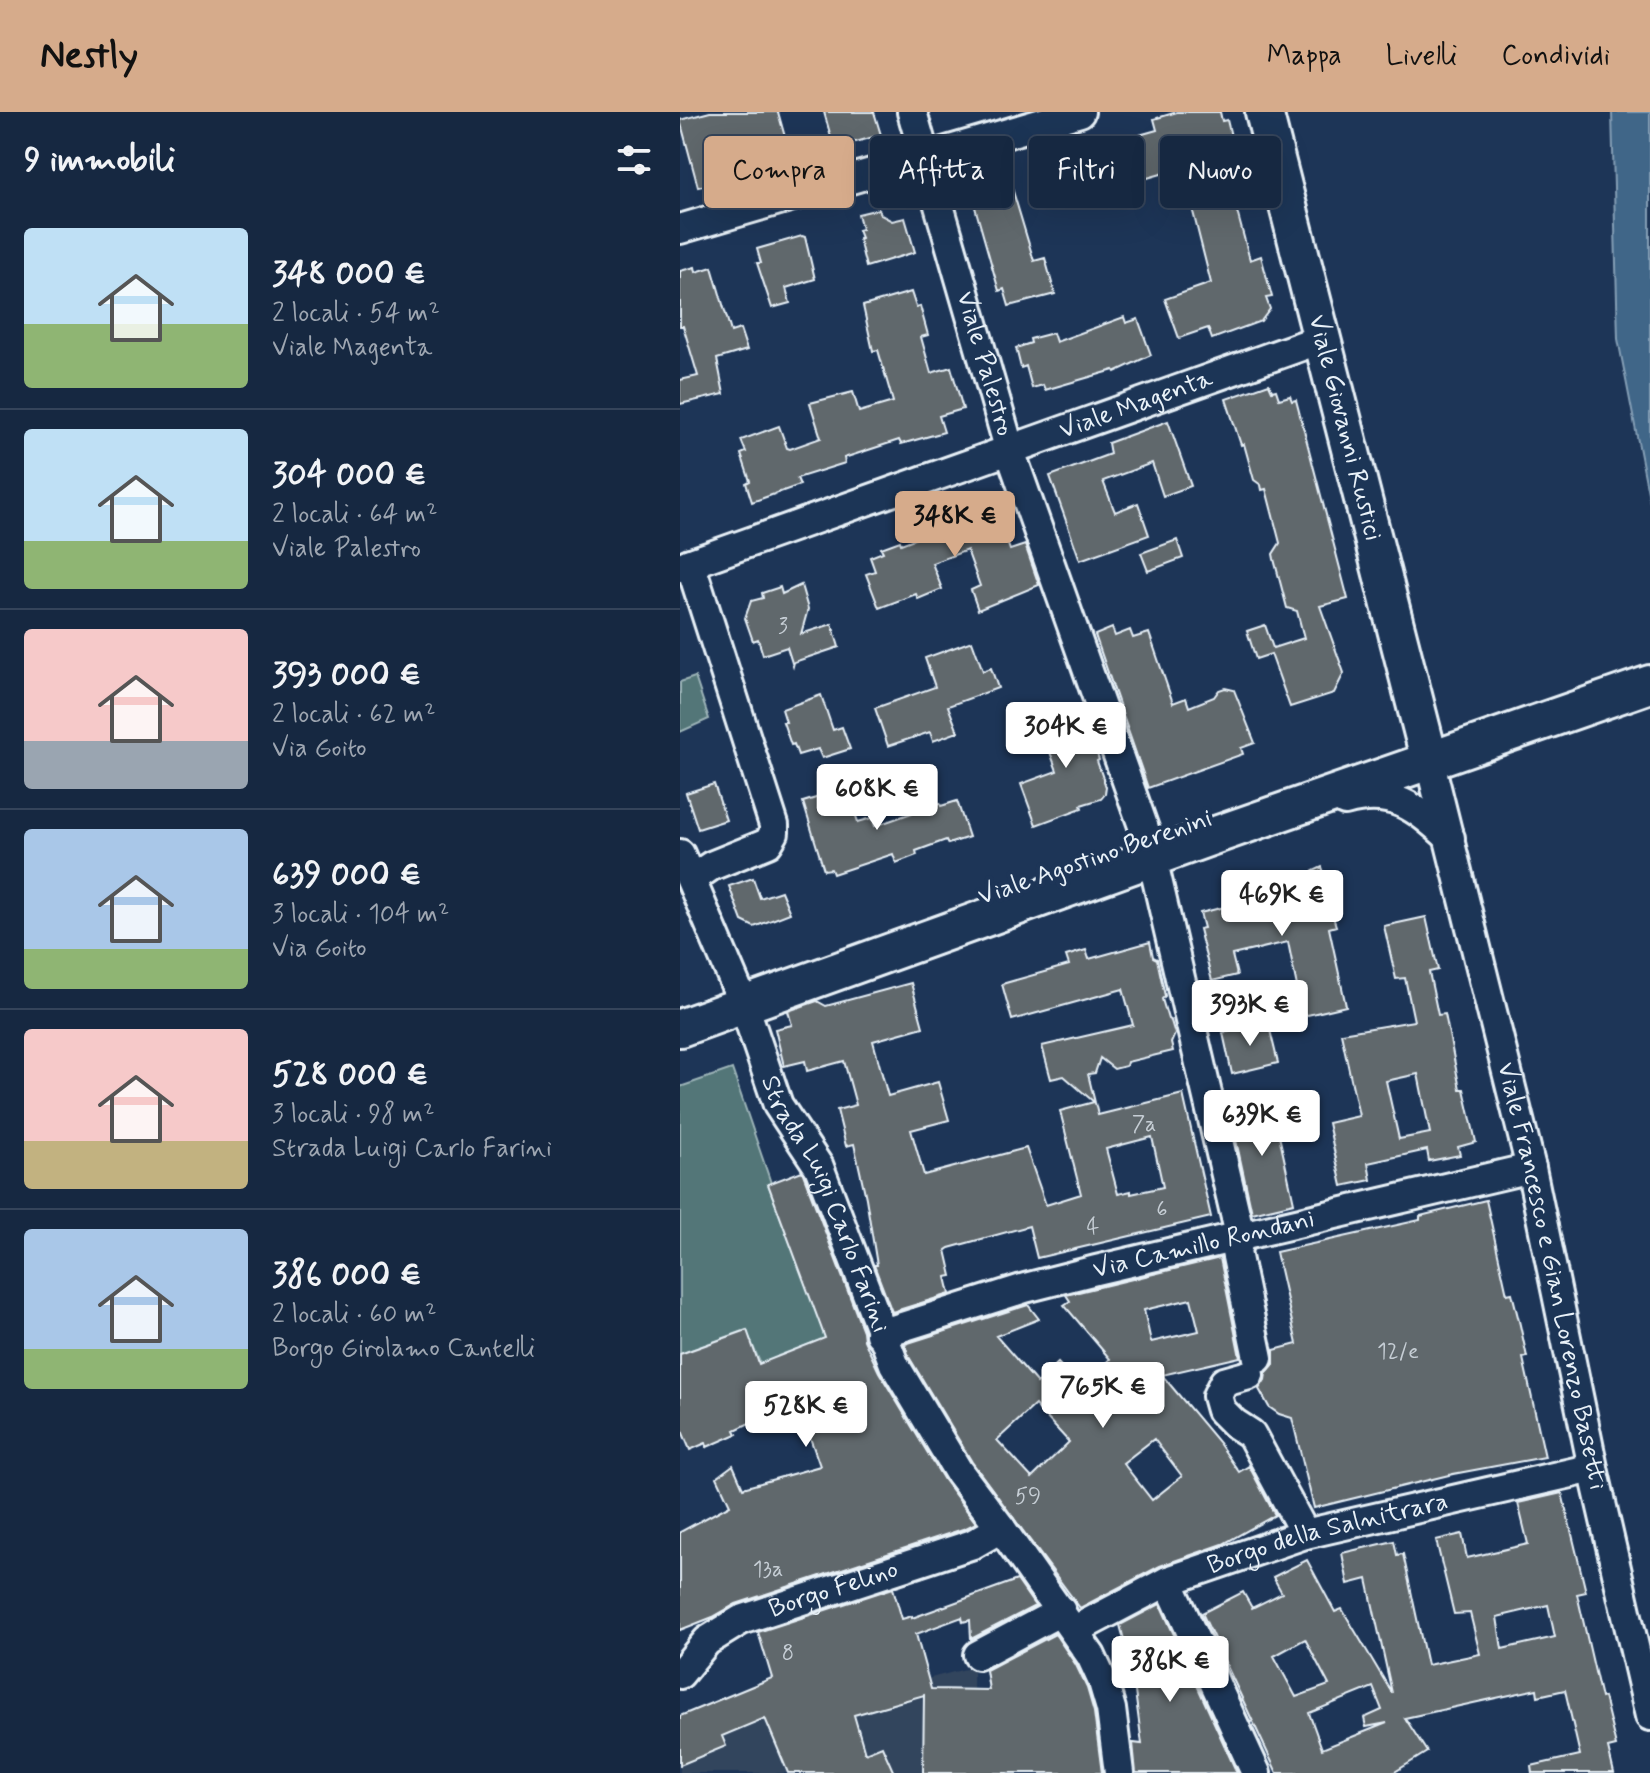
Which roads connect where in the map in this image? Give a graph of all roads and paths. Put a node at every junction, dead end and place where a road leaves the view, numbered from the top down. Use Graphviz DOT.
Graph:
graph roads {
  1 [pos="912,112"];
  2 [pos="1080,112"];
  3 [pos="1264,112"];
  4 [pos="919,136"];
  5 [pos="997,136"];
  6 [pos="870,173"];
  7 [pos="940,208"];
  8 [pos="680,229"];
  9 [pos="1321,339"];
  10 [pos="1010,451"];
  11 [pos="685,565"];
  12 [pos="1650,664"];
  13 [pos="1650,684"];
  14 [pos="1442,747"];
  15 [pos="1210,837"];
  16 [pos="1450,838"];
  17 [pos="1150,849"];
  18 [pos="694,866"];
  19 [pos="740,995"];
  20 [pos="680,1005"];
  21 [pos="680,1018"];
  22 [pos="680,1028"];
  23 [pos="1531,1168"];
  24 [pos="1240,1235"];
  25 [pos="880,1334"];
  26 [pos="1593,1468"];
  27 [pos="1001,1528"];
  28 [pos="1305,1534"];
  29 [pos="1168,1581"];
  30 [pos="1068,1621"];
  31 [pos="978,1655"];
  32 [pos="681,1664"];
  33 [pos="1650,1716"];
  34 [pos="1119,1773"];
  35 [pos="1256,1773"];
  1 -- 4 [label="street, Viale Palestro"];
  2 -- 5 [label="street"];
  3 -- 9 [label="main road, Viale Giovanni Rustici"];
  6 -- 8 [label="street"];
  7 -- 10 [label="street, Viale Palestro"];
  9 -- 10 [label="street, Viale Magenta"];
  9 -- 14 [label="main road, Viale Giovanni Rustici"];
  10 -- 11 [label="street, Viale Magenta"];
  10 -- 17 [label="street, Viale Palestro"];
  11 -- 18 [label="street"];
  12 -- 14 [label="main road"];
  13 -- 14 [label="main road"];
  14 -- 15 [label="main road, Viale Agostino Berenini"];
  14 -- 16 [label="street, Viale Francesco e Gian Lorenzo Basetti"];
  14 -- 17 [label="main road, Viale Agostino Berenini"];
  15 -- 16 [label="street"];
  15 -- 17 [label="main road, Viale Agostino Berenini"];
  16 -- 23 [label="street, Viale Francesco e Gian Lorenzo Basetti"];
  17 -- 19 [label="main road, Viale Agostino Berenini"];
  17 -- 24 [label="street, Viale Palestro"];
  18 -- 19 [label="street, Strada Luigi Carlo Farini"];
  19 -- 20 [label="main road"];
  19 -- 21 [label="main road"];
  19 -- 22 [label="main road"];
  19 -- 25 [label="street, Strada Luigi Carlo Farini"];
  23 -- 24 [label="street, Via Camillo Rondani"];
  23 -- 26 [label="street, Viale Francesco e Gian Lorenzo Basetti"];
  24 -- 25 [label="street, Via Camillo Rondani"];
  24 -- 28 [label="street, Viale Palestro"];
  25 -- 27 [label="street, Strada Luigi Carlo Farini"];
  26 -- 28 [label="street, Borgo della Salnitrara"];
  26 -- 33 [label="street, Viale Francesco e Gian Lorenzo Basetti"];
  27 -- 30 [label="street, Strada Luigi Carlo Farini"];
  27 -- 32 [label="street, Borgo Felino"];
  28 -- 29 [label="street, Borgo della Salnitrara"];
  29 -- 30 [label="street, Borgo della Salnitrara"];
  29 -- 35 [label="street"];
  30 -- 31 [label="street, Borgo della Salnitrara"];
  30 -- 34 [label="street, Strada Luigi Carlo Farini"];
}
